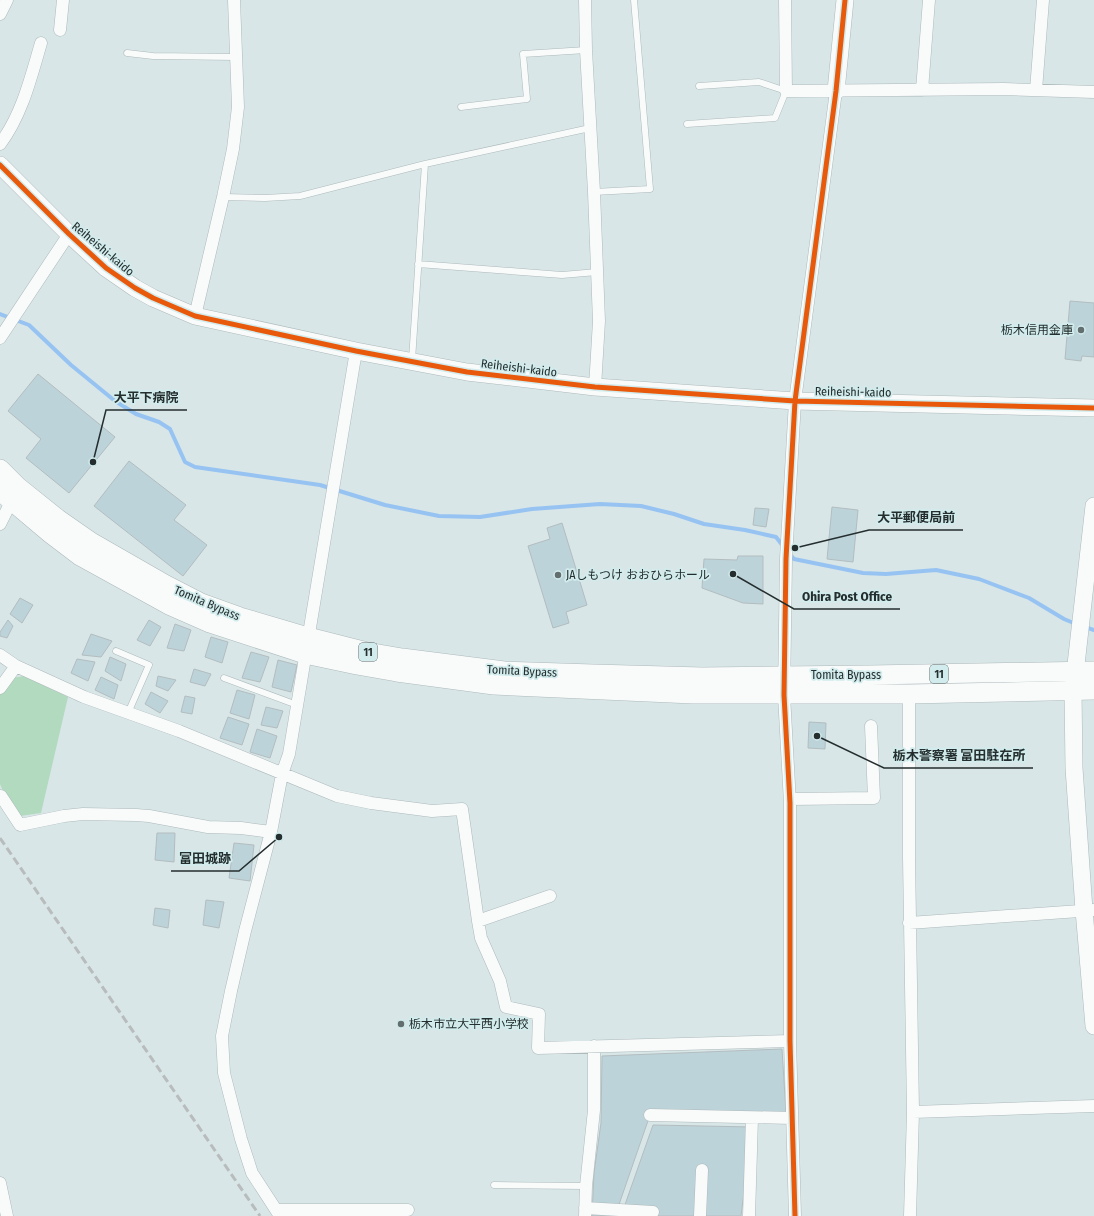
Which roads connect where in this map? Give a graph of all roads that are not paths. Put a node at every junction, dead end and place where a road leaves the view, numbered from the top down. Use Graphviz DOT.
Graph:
graph roads {
  1 [pos="7,0"];
  2 [pos="63,0"];
  3 [pos="234,0"];
  4 [pos="585,0"];
  5 [pos="634,0"];
  6 [pos="786,0"];
  7 [pos="845,0"];
  8 [pos="929,0"];
  9 [pos="1044,0"];
  10 [pos="0,14"];
  11 [pos="60,30"];
  12 [pos="41,43"];
  13 [pos="586,50"];
  14 [pos="127,53"];
  15 [pos="237,57"];
  16 [pos="699,86"];
  17 [pos="922,90"];
  18 [pos="1036,90"];
  19 [pos="786,91"];
  20 [pos="836,91"];
  21 [pos="1094,92"];
  22 [pos="461,107"];
  23 [pos="687,124"];
  24 [pos="590,128"];
  25 [pos="0,144"];
  26 [pos="425,164"];
  27 [pos="0,165"];
  28 [pos="594,192"];
  29 [pos="223,198"];
  30 [pos="69,234"];
  31 [pos="418,264"];
  32 [pos="597,272"];
  33 [pos="196,316"];
  34 [pos="0,338"];
  35 [pos="356,352"];
  36 [pos="412,362"];
  37 [pos="595,387"];
  38 [pos="795,401"];
  39 [pos="1094,408"];
  40 [pos="0,469"];
  41 [pos="5,496"];
  42 [pos="1094,506"];
  43 [pos="0,524"];
  44 [pos="306,646"];
  45 [pos="116,651"];
  46 [pos="0,655"];
  47 [pos="16,666"];
  48 [pos="1085,671"];
  49 [pos="784,675"];
  50 [pos="224,678"];
  51 [pos="0,688"];
  52 [pos="1094,690"];
  53 [pos="1074,691"];
  54 [pos="784,694"];
  55 [pos="909,694"];
  56 [pos="297,705"];
  57 [pos="128,713"];
  58 [pos="870,726"];
  59 [pos="282,774"];
  60 [pos="0,796"];
  61 [pos="790,799"];
  62 [pos="271,832"];
  63 [pos="550,896"];
  64 [pos="1089,910"];
  65 [pos="478,921"];
  66 [pos="909,923"];
  67 [pos="1094,1026"];
  68 [pos="790,1041"];
  69 [pos="594,1046"];
  70 [pos="1094,1106"];
  71 [pos="913,1112"];
  72 [pos="650,1115"];
  73 [pos="752,1118"];
  74 [pos="792,1118"];
  75 [pos="702,1170"];
  76 [pos="0,1183"];
  77 [pos="494,1184"];
  78 [pos="586,1186"];
  79 [pos="408,1210"];
  80 [pos="585,1212"];
  81 [pos="653,1212"];
  82 [pos="278,1213"];
  83 [pos="7,1216"];
  84 [pos="700,1216"];
  85 [pos="749,1216"];
  86 [pos="795,1216"];
  87 [pos="910,1216"];
  1 -- 10 [label="street"];
  2 -- 11 [label="street"];
  3 -- 15 [label="street"];
  4 -- 13 [label="street"];
  5 -- 28 [label="lane"];
  6 -- 19 [label="street"];
  7 -- 20 [label="street"];
  8 -- 17 [label="street"];
  9 -- 18 [label="street"];
  12 -- 25 [label="street"];
  13 -- 22 [label="lane"];
  13 -- 24 [label="street"];
  14 -- 15 [label="lane"];
  15 -- 29 [label="street"];
  16 -- 19 [label="lane"];
  17 -- 18 [label="street"];
  17 -- 20 [label="street"];
  18 -- 21 [label="street"];
  19 -- 20 [label="street"];
  19 -- 23 [label="lane"];
  20 -- 38 [label="street"];
  24 -- 26 [label="lane"];
  24 -- 28 [label="street"];
  26 -- 29 [label="lane"];
  26 -- 31 [label="lane"];
  27 -- 30 [label="street, Reiheishi-kaido"];
  28 -- 32 [label="street"];
  29 -- 33 [label="street"];
  30 -- 33 [label="street, Reiheishi-kaido"];
  30 -- 34 [label="street"];
  31 -- 32 [label="lane"];
  31 -- 36 [label="lane"];
  32 -- 37 [label="street"];
  33 -- 35 [label="street, Reiheishi-kaido"];
  35 -- 36 [label="street, Reiheishi-kaido"];
  35 -- 44 [label="street"];
  36 -- 37 [label="street, Reiheishi-kaido"];
  37 -- 38 [label="street, Reiheishi-kaido"];
  38 -- 39 [label="street, Reiheishi-kaido"];
  38 -- 49 [label="street"];
  40 -- 44 [label="main road, Tomita Bypass / 11"];
  41 -- 43 [label="street"];
  41 -- 44 [label="main road, Tomita Bypass / 11"];
  42 -- 48 [label="street"];
  44 -- 49 [label="main road, Tomita Bypass / 11"];
  44 -- 54 [label="main road, Tomita Bypass / 11"];
  44 -- 56 [label="street"];
  45 -- 57 [label="lane"];
  46 -- 47 [label="street"];
  47 -- 51 [label="street"];
  47 -- 57 [label="street"];
  48 -- 49 [label="main road, Tomita Bypass / 11"];
  48 -- 53 [label="street"];
  49 -- 54 [label="street"];
  50 -- 56 [label="lane"];
  52 -- 53 [label="main road, Tomita Bypass / 11"];
  53 -- 55 [label="main road, Tomita Bypass / 11"];
  53 -- 64 [label="street"];
  54 -- 55 [label="main road, Tomita Bypass / 11"];
  54 -- 61 [label="street"];
  55 -- 66 [label="street"];
  56 -- 59 [label="street"];
  57 -- 59 [label="street"];
  58 -- 61 [label="street"];
  59 -- 62 [label="street"];
  59 -- 65 [label="street"];
  60 -- 62 [label="street"];
  61 -- 68 [label="street"];
  62 -- 82 [label="street"];
  63 -- 65 [label="street"];
  64 -- 66 [label="street"];
  64 -- 67 [label="street"];
  65 -- 69 [label="street"];
  66 -- 71 [label="street"];
  68 -- 69 [label="street"];
  68 -- 74 [label="street"];
  69 -- 78 [label="street"];
  70 -- 71 [label="street"];
  71 -- 87 [label="street"];
  72 -- 73 [label="street"];
  73 -- 74 [label="street"];
  73 -- 85 [label="street"];
  74 -- 86 [label="street"];
  75 -- 84 [label="street"];
  76 -- 83 [label="street"];
  77 -- 78 [label="lane"];
  78 -- 80 [label="street"];
  79 -- 82 [label="street"];
  80 -- 81 [label="street"];
}
